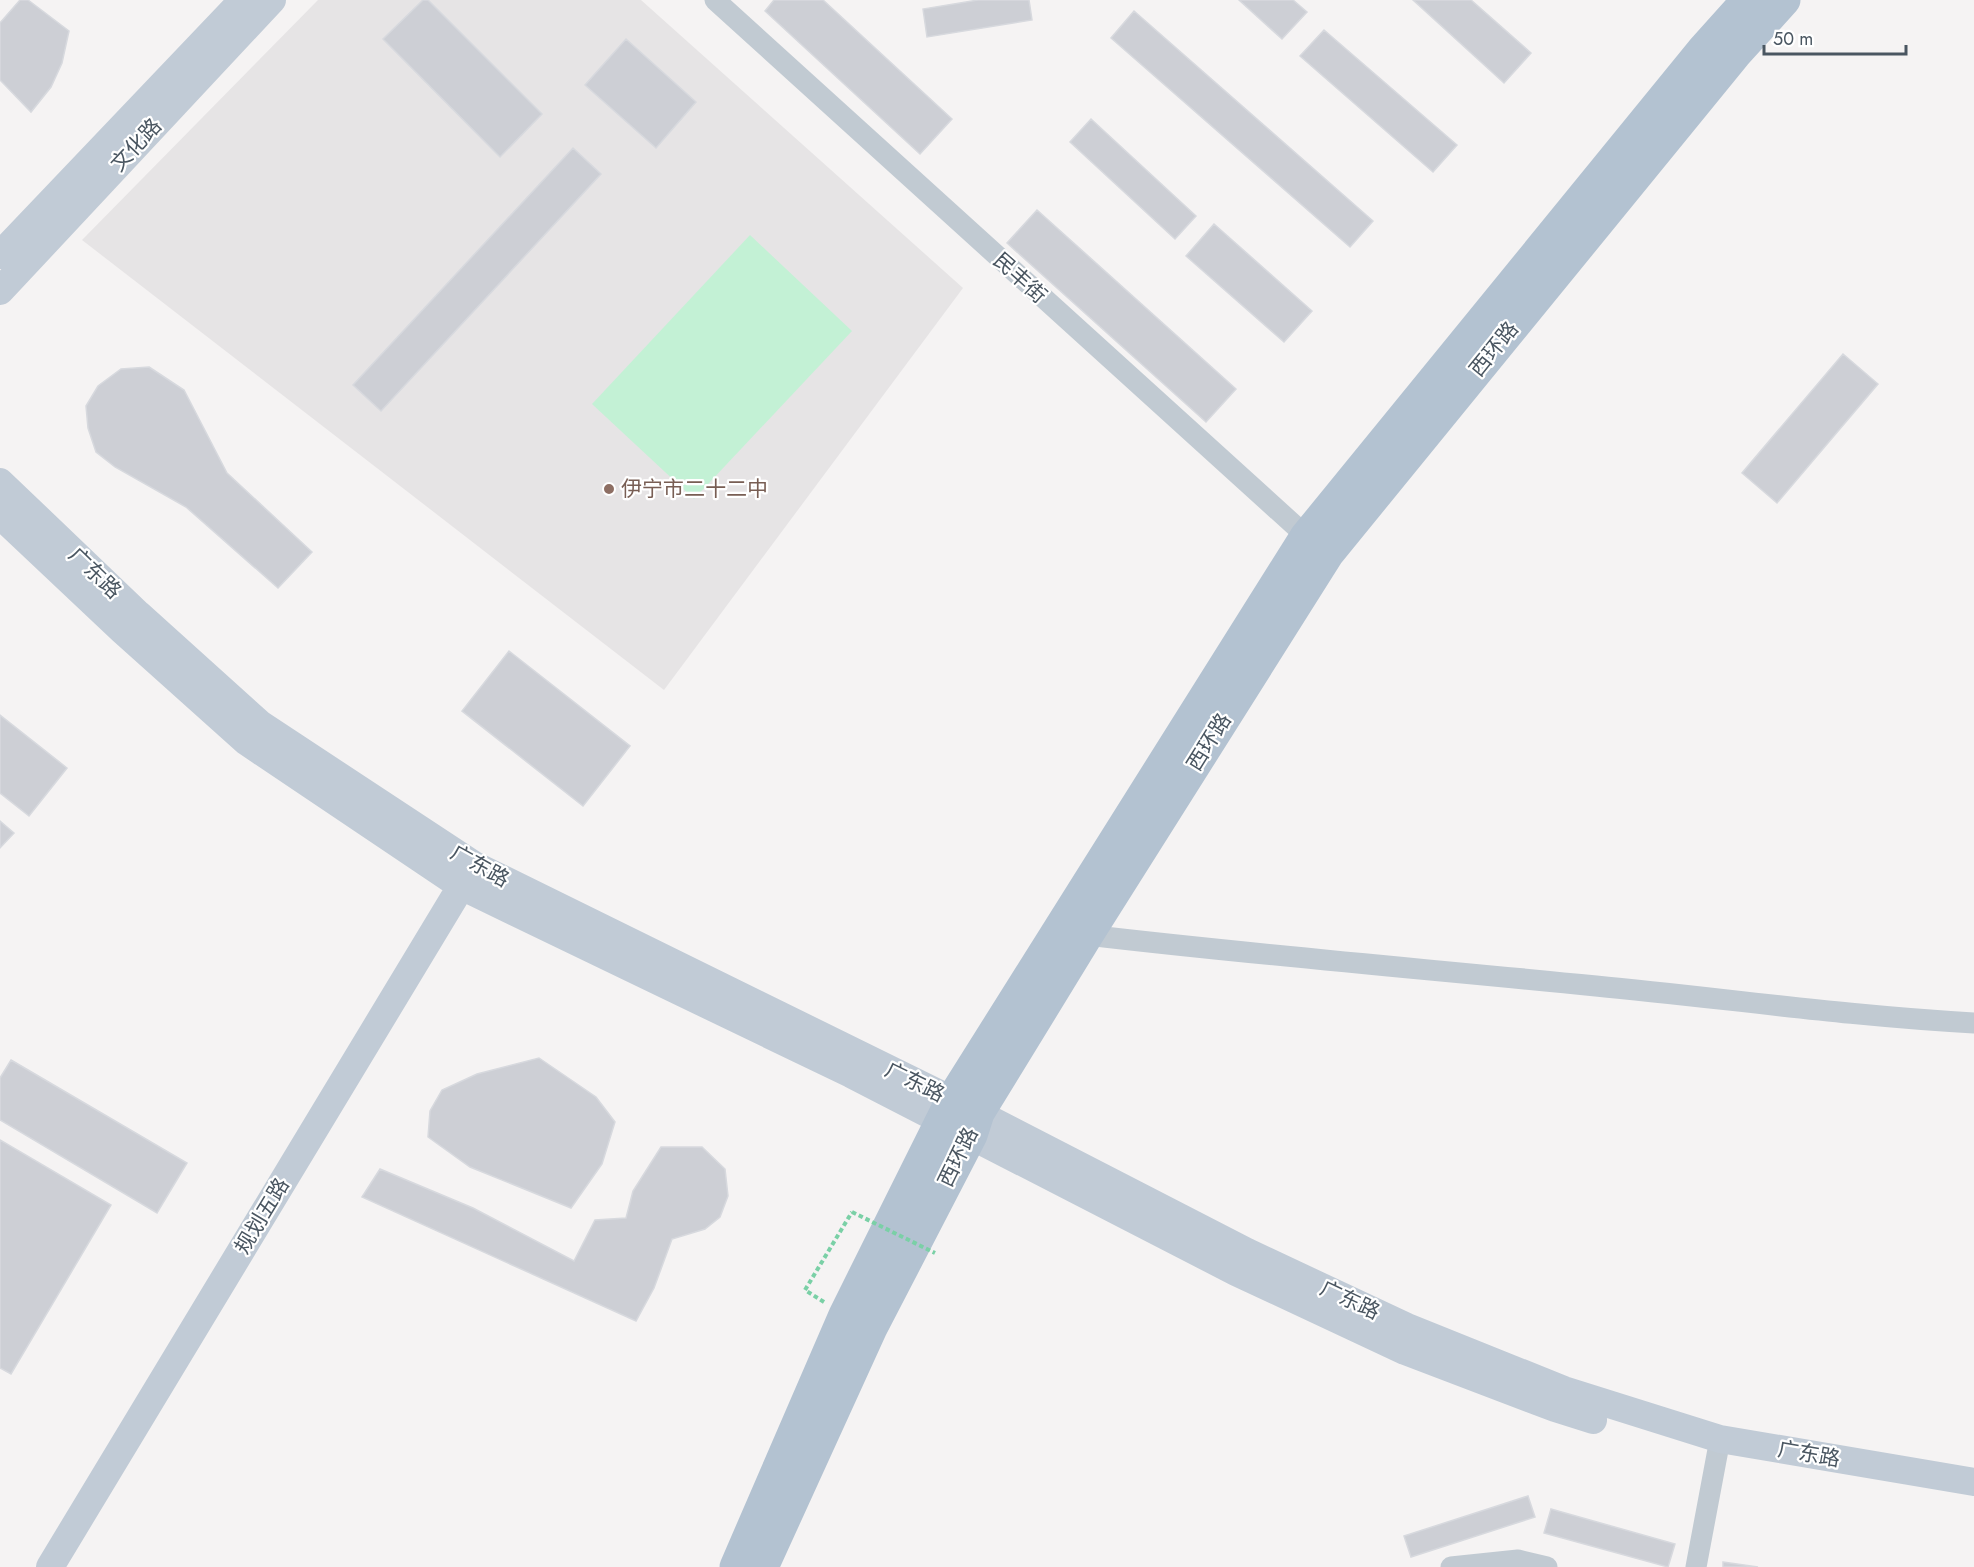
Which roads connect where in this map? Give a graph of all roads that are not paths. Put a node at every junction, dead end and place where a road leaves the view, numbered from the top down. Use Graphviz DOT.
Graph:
graph roads {
  1 [pos="243,0"];
  2 [pos="272,0"];
  3 [pos="715,0"];
  4 [pos="1748,0"];
  5 [pos="1784,0"];
  6 [pos="0,255"];
  7 [pos="0,291"];
  8 [pos="0,482"];
  9 [pos="0,515"];
  10 [pos="1317,545"];
  11 [pos="467,876"];
  12 [pos="1087,935"];
  13 [pos="1974,1023"];
  14 [pos="961,1117"];
  15 [pos="1718,1448"];
  16 [pos="1974,1482"];
  17 [pos="1974,1502"];
  18 [pos="50,1567"];
  19 [pos="736,1567"];
  20 [pos="762,1567"];
  21 [pos="1451,1567"];
  22 [pos="1547,1567"];
  23 [pos="1696,1567"];
  1 -- 6 [label="street, 文化路"];
  2 -- 7 [label="street, 文化路"];
  3 -- 10 [label="street, 民丰街"];
  4 -- 10 [label="main road, 西环路"];
  5 -- 10 [label="main road, 西环路"];
  8 -- 11 [label="street, 广东路"];
  9 -- 11 [label="street, 广东路"];
  10 -- 12 [label="main road, 西环路"];
  10 -- 14 [label="main road, 西环路"];
  11 -- 14 [label="street, 广东路"];
  11 -- 18 [label="street, 规划五路"];
  12 -- 13 [label="street"];
  12 -- 14 [label="main road, 西环路"];
  14 -- 15 [label="street, 广东路"];
  14 -- 19 [label="main road, 西环路"];
  14 -- 20 [label="main road, 西环路"];
  15 -- 16 [label="street, 广东路"];
  15 -- 17 [label="street, 广东路"];
  15 -- 23 [label="street"];
  21 -- 22 [label="street"];
}
